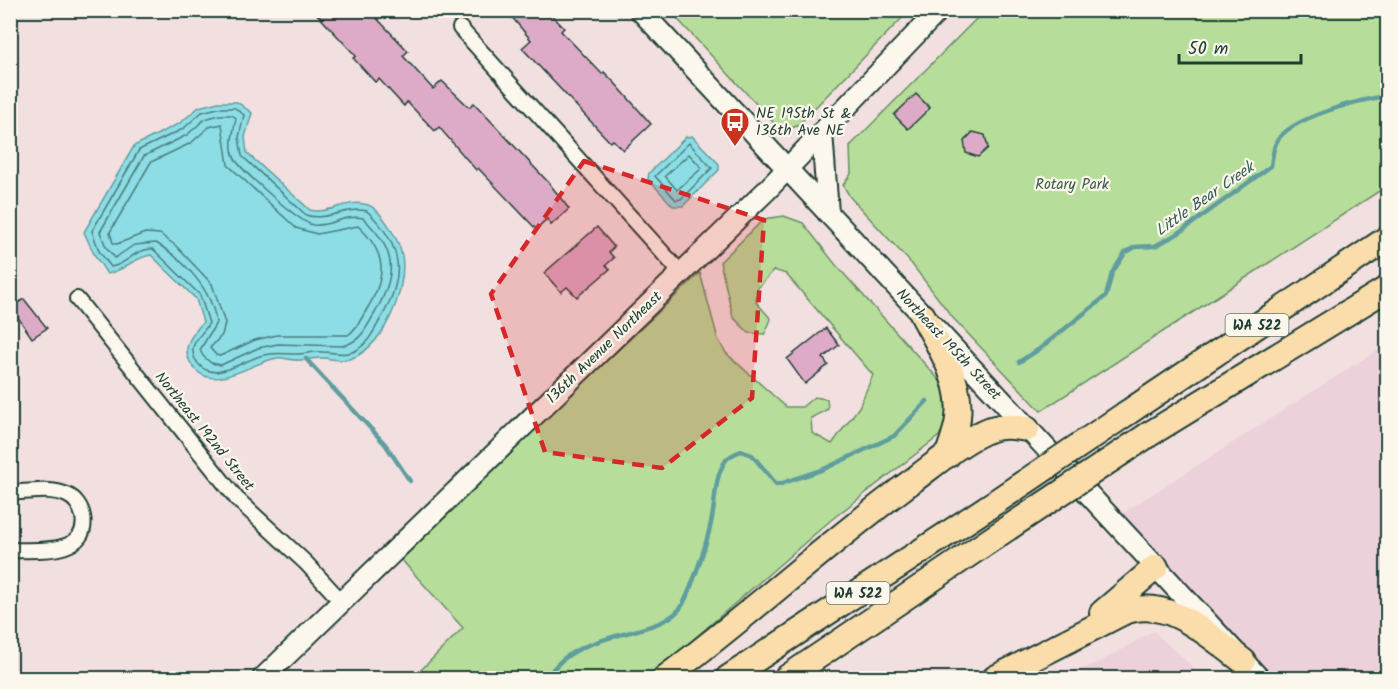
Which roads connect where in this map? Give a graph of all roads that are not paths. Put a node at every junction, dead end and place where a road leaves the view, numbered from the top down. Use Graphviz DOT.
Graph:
graph roads {
  1 [pos="640,10"];
  2 [pos="939,10"];
  3 [pos="460,28"];
  4 [pos="822,132"];
  5 [pos="786,168"];
  6 [pos="828,213"];
  7 [pos="1388,238"];
  8 [pos="681,273"];
  9 [pos="1388,288"];
  10 [pos="77,299"];
  11 [pos="923,316"];
  12 [pos="1027,429"];
  13 [pos="948,455"];
  14 [pos="10,492"];
  15 [pos="10,550"];
  16 [pos="1156,567"];
  17 [pos="342,602"];
  18 [pos="1043,653"];
  19 [pos="1243,661"];
  20 [pos="263,678"];
  21 [pos="665,678"];
  22 [pos="728,678"];
  23 [pos="786,678"];
  24 [pos="995,678"];
  25 [pos="1259,678"];
  1 -- 5 [label="main road, Northeast 195th Street"];
  2 -- 4 [label="main road, 136th Avenue Northeast"];
  3 -- 8 [label="street"];
  4 -- 5 [label="main road, 136th Avenue Northeast"];
  4 -- 6 [label="main road"];
  5 -- 6 [label="main road, Northeast 195th Street"];
  5 -- 8 [label="main road, 136th Avenue Northeast"];
  6 -- 11 [label="main road, Northeast 195th Street"];
  7 -- 22 [label="highway, WA 522, bridge"];
  8 -- 17 [label="main road, 136th Avenue Northeast"];
  9 -- 23 [label="highway, WA 522, bridge"];
  10 -- 17 [label="street, Northeast 192nd Street"];
  11 -- 12 [label="main road, Northeast 195th Street"];
  11 -- 13 [label="highway"];
  12 -- 13 [label="highway"];
  12 -- 16 [label="main road, Northeast 195th Street"];
  13 -- 21 [label="highway"];
  14 -- 15 [label="street"];
  16 -- 18 [label="highway"];
  16 -- 19 [label="main road, Northeast 195th Street"];
  17 -- 20 [label="main road, 136th Avenue Northeast"];
  18 -- 19 [label="highway"];
  18 -- 24 [label="highway"];
  19 -- 25 [label="main road, Northeast 195th Street"];
}
